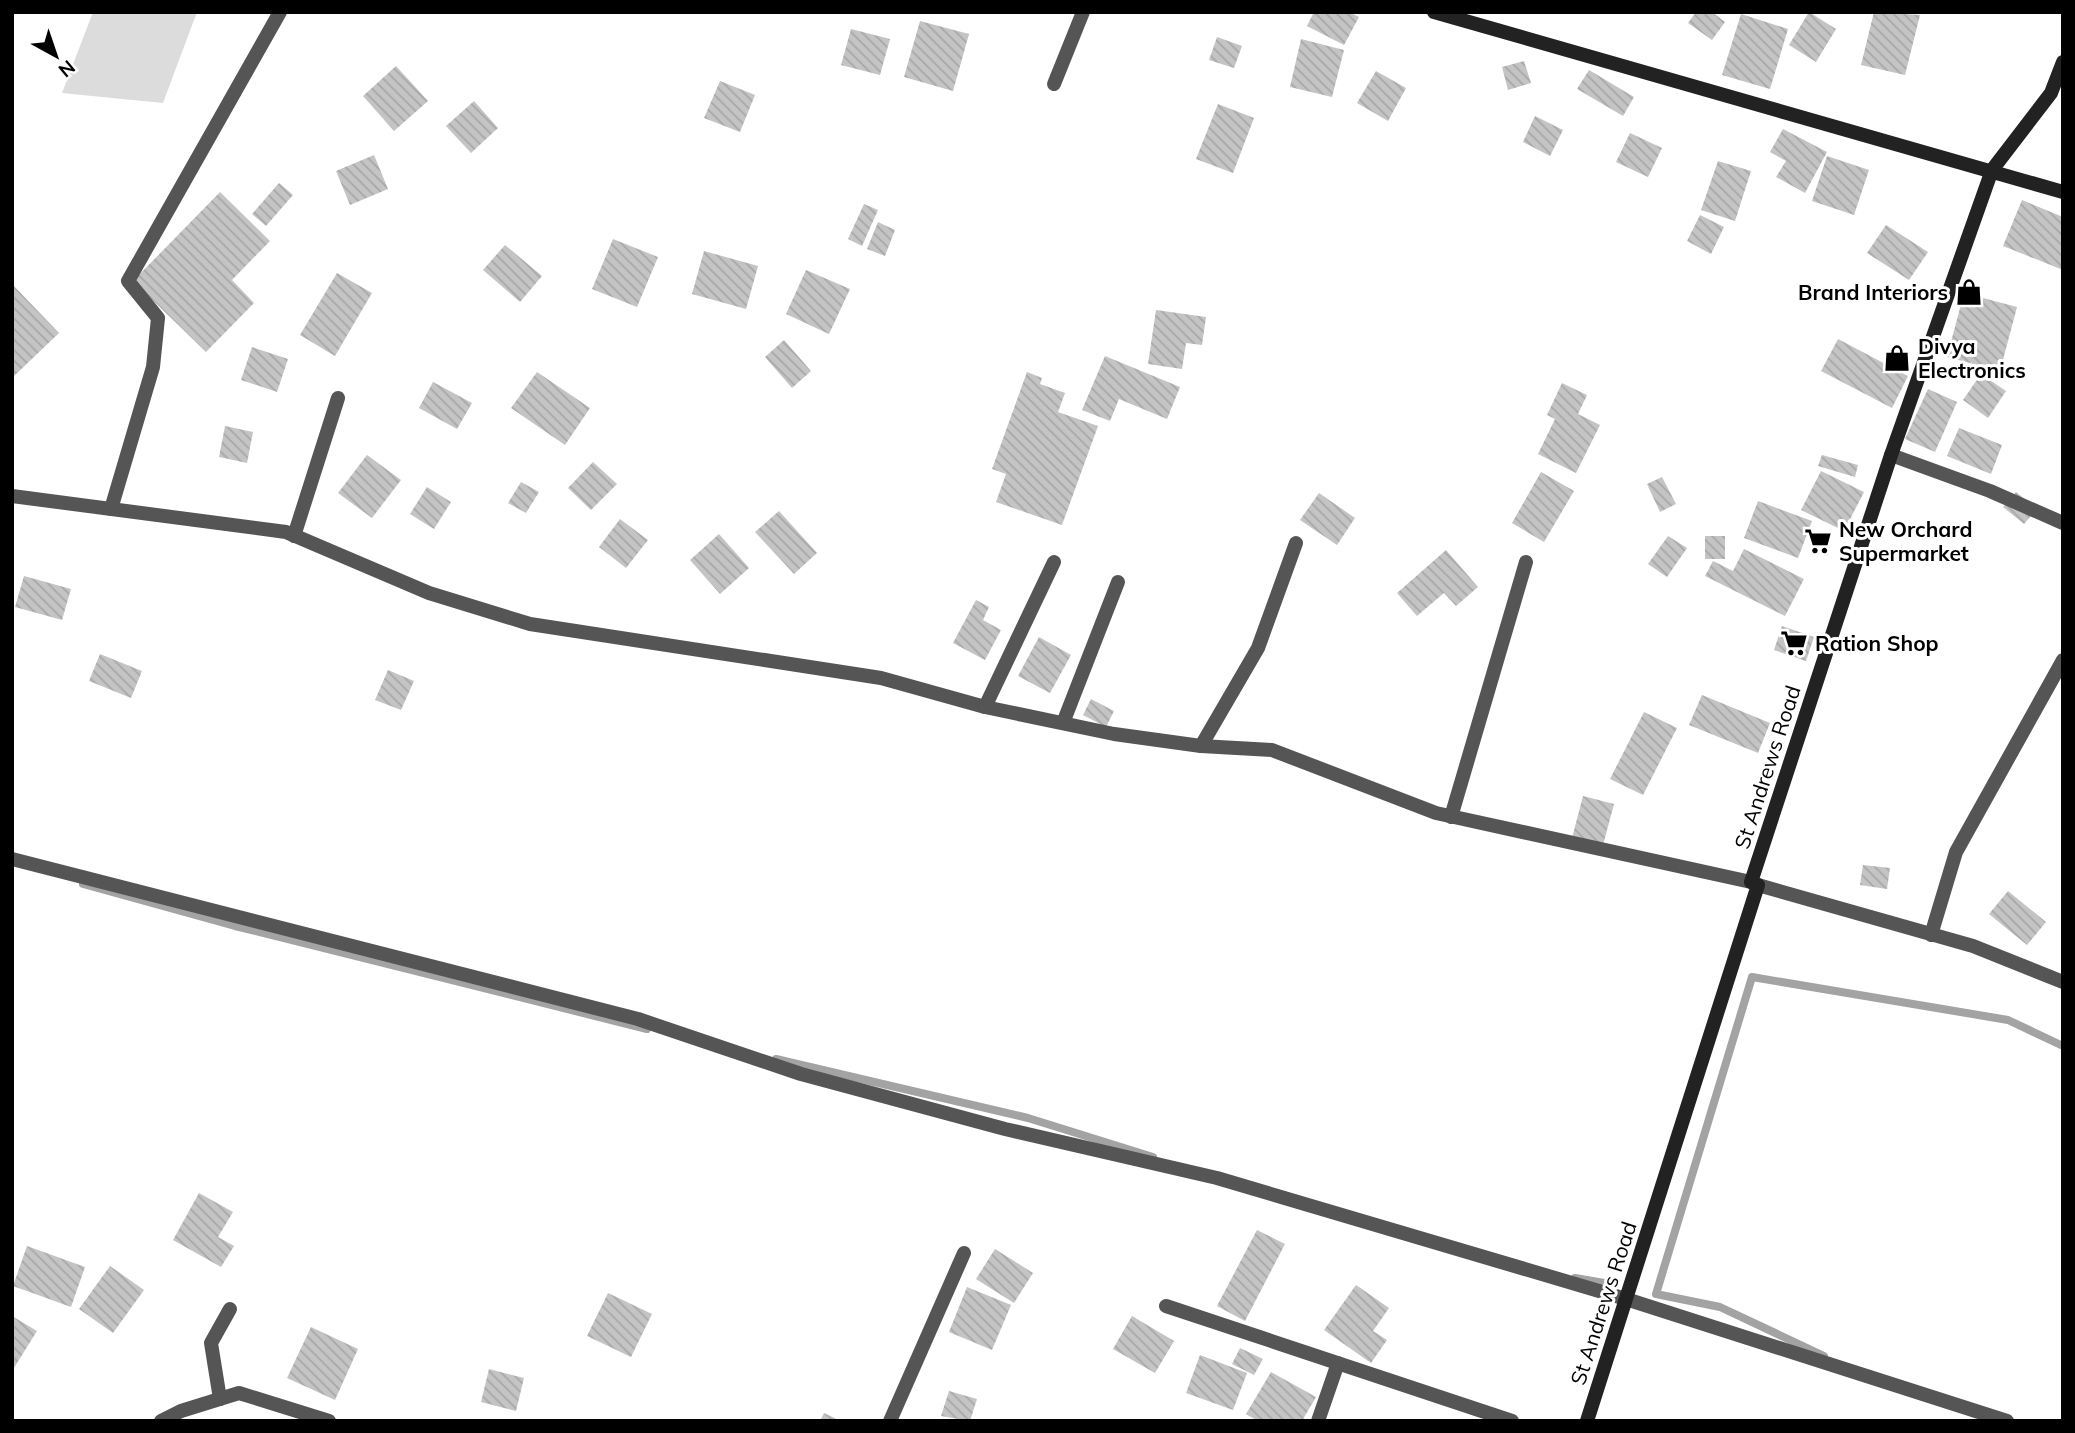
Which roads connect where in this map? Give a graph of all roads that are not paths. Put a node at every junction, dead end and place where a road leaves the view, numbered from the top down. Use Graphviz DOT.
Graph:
graph roads {
  1 [pos="280,12"];
  2 [pos="1083,12"];
  3 [pos="1434,12"];
  4 [pos="2063,62"];
  5 [pos="1054,84"];
  6 [pos="1992,170"];
  7 [pos="2063,192"];
  8 [pos="338,398"];
  9 [pos="1891,455"];
  10 [pos="12,496"];
  11 [pos="111,509"];
  12 [pos="2063,523"];
  13 [pos="294,536"];
  14 [pos="1296,543"];
  15 [pos="1054,562"];
  16 [pos="1526,562"];
  17 [pos="1118,582"];
  18 [pos="2063,660"];
  19 [pos="985,707"];
  20 [pos="1062,723"];
  21 [pos="1201,746"];
  22 [pos="1451,817"];
  23 [pos="12,859"];
  24 [pos="1754,884"];
  25 [pos="1931,935"];
  26 [pos="2063,982"];
  27 [pos="964,1253"];
  28 [pos="1626,1299"];
  29 [pos="1167,1306"];
  30 [pos="230,1309"];
  31 [pos="1338,1363"];
  32 [pos="219,1399"];
  33 [pos="161,1421"];
  34 [pos="329,1421"];
  35 [pos="890,1421"];
  36 [pos="1318,1421"];
  37 [pos="1512,1421"];
  38 [pos="1587,1421"];
  39 [pos="2007,1421"];
  1 -- 11 [label="street"];
  2 -- 5 [label="street"];
  3 -- 6 [label="main road"];
  4 -- 6 [label="main road, St Andrews Road"];
  6 -- 7 [label="main road"];
  6 -- 9 [label="main road, St Andrews Road"];
  8 -- 13 [label="street"];
  9 -- 12 [label="street"];
  9 -- 24 [label="main road, St Andrews Road"];
  10 -- 11 [label="street"];
  11 -- 13 [label="street"];
  13 -- 19 [label="street"];
  14 -- 21 [label="street"];
  15 -- 19 [label="street"];
  16 -- 22 [label="street"];
  17 -- 20 [label="street"];
  18 -- 25 [label="street"];
  19 -- 20 [label="street"];
  20 -- 21 [label="street"];
  21 -- 22 [label="street"];
  22 -- 24 [label="street"];
  23 -- 28 [label="street"];
  24 -- 25 [label="street"];
  24 -- 28 [label="main road, St Andrews Road"];
  25 -- 26 [label="street"];
  27 -- 35 [label="street"];
  28 -- 38 [label="main road, St Andrews Road"];
  28 -- 39 [label="street"];
  29 -- 31 [label="street"];
  30 -- 32 [label="street"];
  31 -- 36 [label="street"];
  31 -- 37 [label="street"];
  32 -- 33 [label="street"];
  32 -- 34 [label="street"];
}
